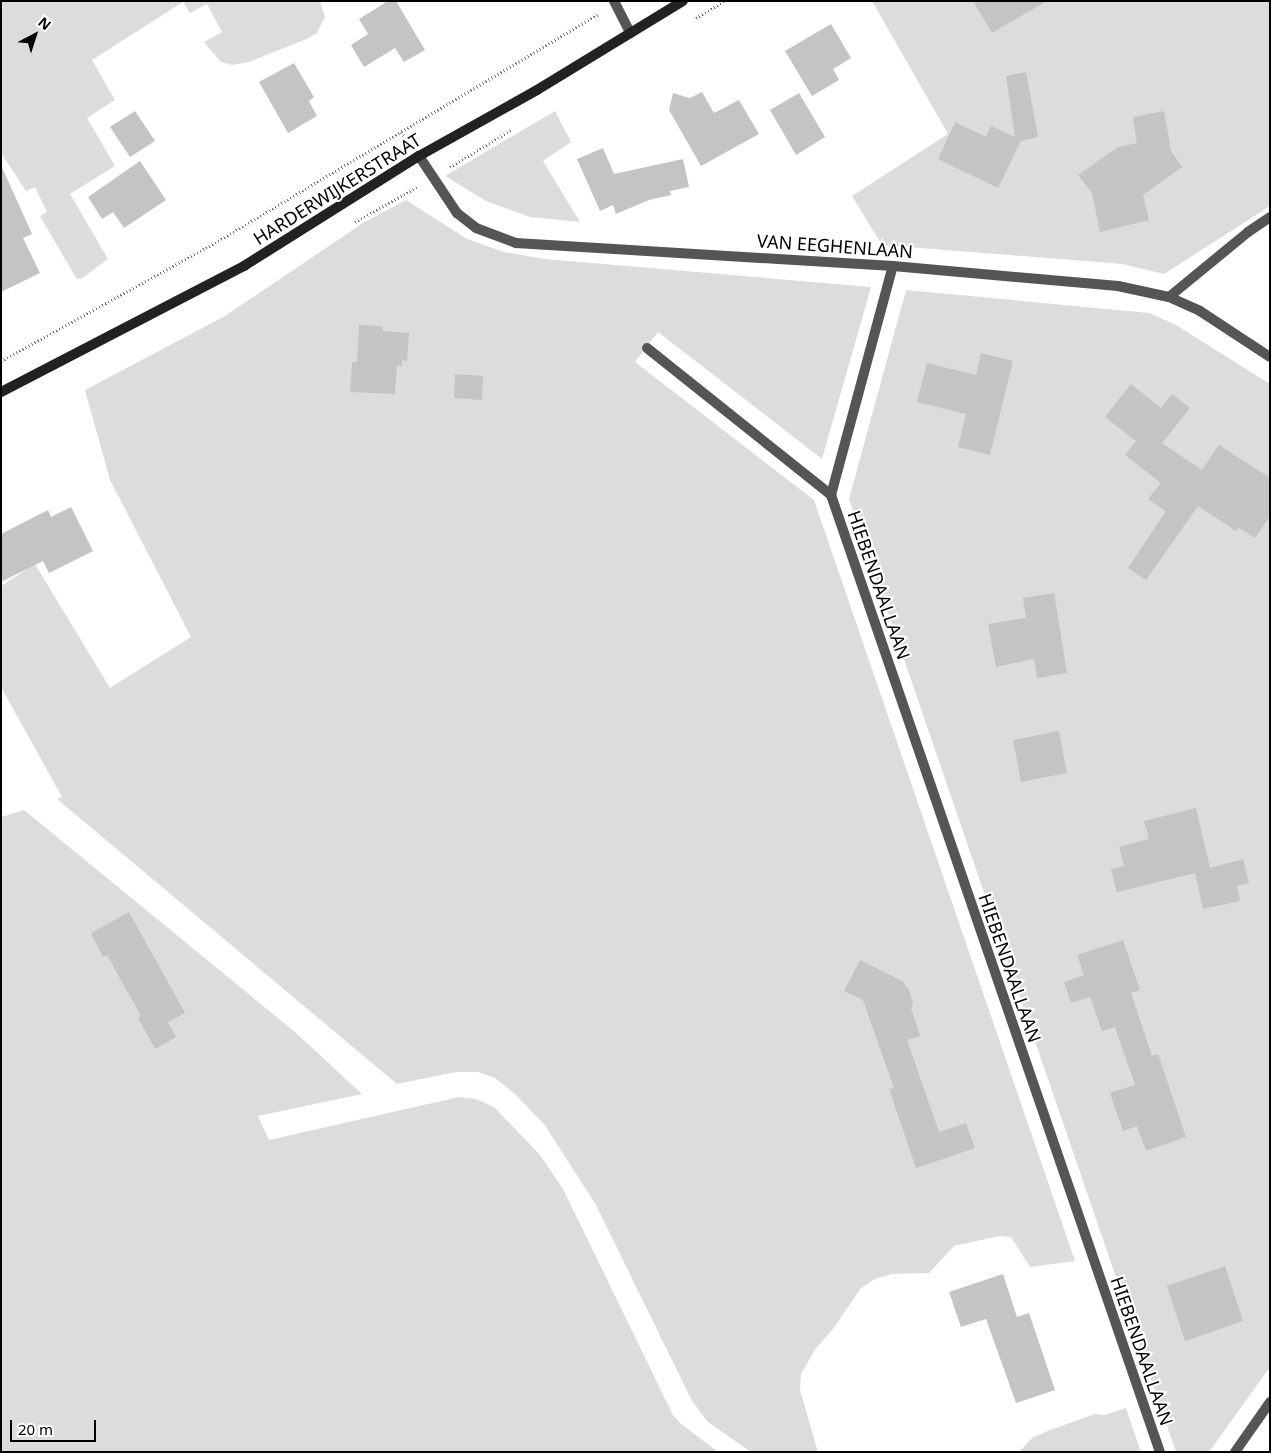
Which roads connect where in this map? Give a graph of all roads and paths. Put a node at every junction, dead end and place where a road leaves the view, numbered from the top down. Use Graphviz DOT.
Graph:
graph roads {
  1 [pos="683,1"];
  2 [pos="614,3"];
  3 [pos="630,34"];
  4 [pos="419,156"];
  5 [pos="1270,217"];
  6 [pos="893,266"];
  7 [pos="1169,297"];
  8 [pos="647,348"];
  9 [pos="1270,357"];
  10 [pos="1,361"];
  11 [pos="1,392"];
  12 [pos="831,495"];
  13 [pos="1270,1402"];
  14 [pos="1160,1452"];
  15 [pos="1235,1452"];
  1 -- 3 [label="main road, HARDERWIJKERSTRAAT"];
  2 -- 3 [label="street"];
  2 -- 10 [label="path, HARDERWIJKERSTRAAT"];
  3 -- 4 [label="main road, HARDERWIJKERSTRAAT"];
  4 -- 6 [label="street, VAN EEGHENLAAN"];
  4 -- 11 [label="main road, HARDERWIJKERSTRAAT"];
  5 -- 7 [label="street"];
  6 -- 7 [label="street, VAN EEGHENLAAN"];
  6 -- 12 [label="street, HIEBENDAALLAAN"];
  7 -- 9 [label="street, VAN EEGHENLAAN"];
  8 -- 12 [label="street, HIEBENDAALLAAN"];
  12 -- 14 [label="street, HIEBENDAALLAAN"];
  13 -- 15 [label="street"];
}
